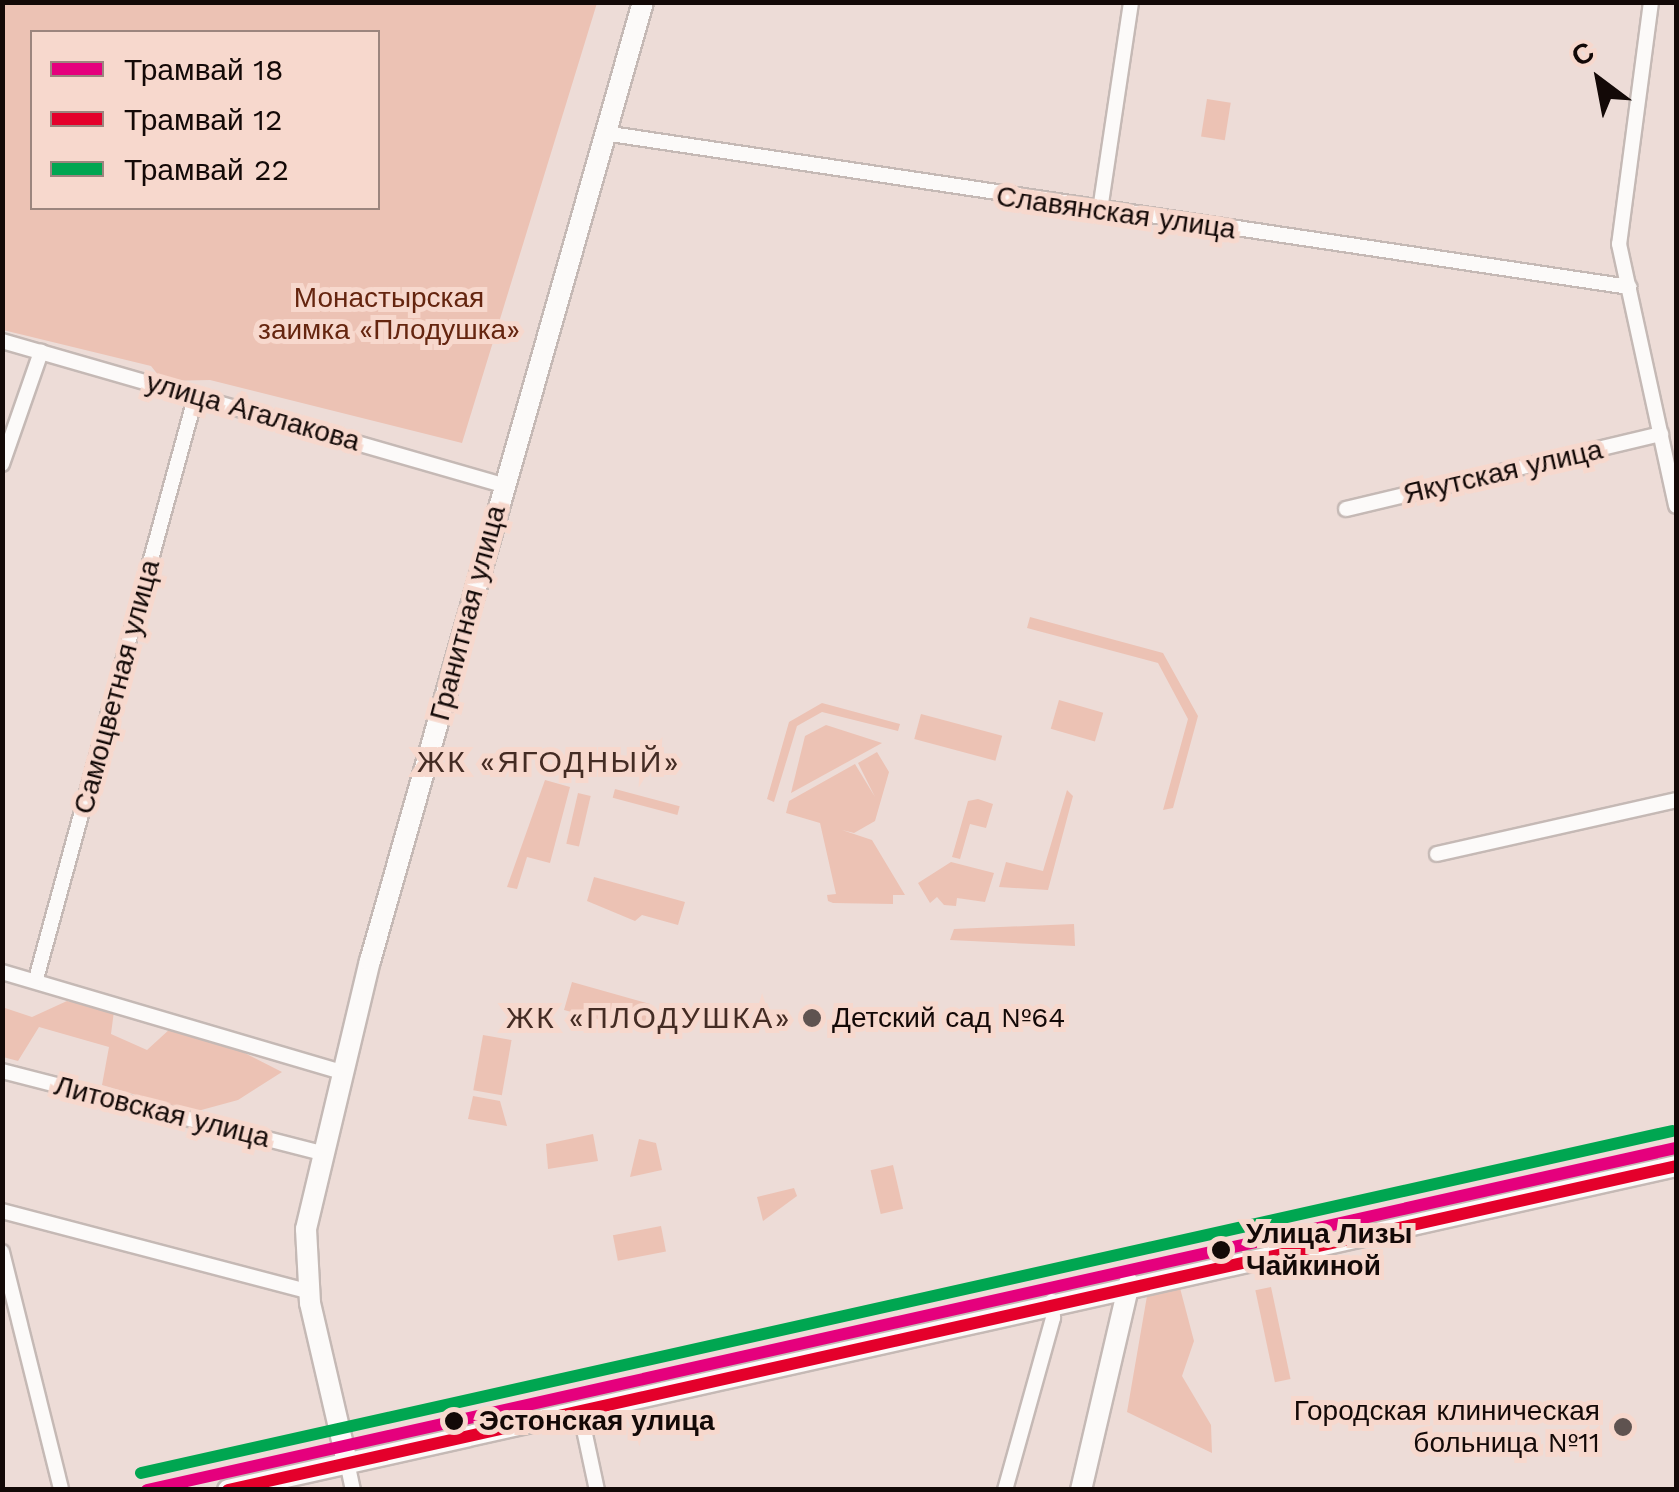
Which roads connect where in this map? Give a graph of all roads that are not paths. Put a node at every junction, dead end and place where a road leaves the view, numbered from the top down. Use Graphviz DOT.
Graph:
graph roads {
  1 [pos="643,2"];
  2 [pos="1130,2"];
  3 [pos="1651,2"];
  4 [pos="604,133"];
  5 [pos="1100,210"];
  6 [pos="1629,287"];
  7 [pos="2,341"];
  8 [pos="40,352"];
  9 [pos="196,394"];
  10 [pos="1660,434"];
  11 [pos="2,464"];
  12 [pos="503,485"];
  13 [pos="1676,506"];
  14 [pos="1346,509"];
  15 [pos="1676,800"];
  16 [pos="1437,854"];
  17 [pos="2,972"];
  18 [pos="36,980"];
  19 [pos="2,1071"];
  20 [pos="342,1072"];
  21 [pos="322,1153"];
  22 [pos="1676,1166"];
  23 [pos="3,1212"];
  24 [pos="2,1252"];
  25 [pos="1129,1284"];
  26 [pos="308,1291"];
  27 [pos="1052,1301"];
  28 [pos="580,1411"];
  29 [pos="348,1462"];
  30 [pos="61,1488"];
  31 [pos="228,1490"];
  32 [pos="354,1490"];
  33 [pos="597,1490"];
  34 [pos="1005,1490"];
  35 [pos="1081,1490"];
  1 -- 4 [label="street, Гранитная улица"];
  2 -- 5 [label="street"];
  3 -- 6 [label="street"];
  4 -- 5 [label="street, Славянская улица"];
  4 -- 12 [label="street, Гранитная улица"];
  5 -- 6 [label="street, Славянская улица"];
  6 -- 10 [label="street"];
  7 -- 8 [label="street, улица Агалакова"];
  8 -- 9 [label="street, улица Агалакова"];
  8 -- 11 [label="street"];
  9 -- 12 [label="street, улица Агалакова"];
  9 -- 18 [label="street, Самоцветная улица"];
  10 -- 13 [label="street"];
  10 -- 14 [label="street, Якутская улица"];
  12 -- 20 [label="street, Гранитная улица"];
  15 -- 16 [label="street"];
  17 -- 18 [label="street"];
  18 -- 20 [label="street"];
  19 -- 21 [label="street, Литовская улица"];
  20 -- 21 [label="street, Гранитная улица"];
  21 -- 26 [label="street, Гранитная улица"];
  22 -- 25 [label="street"];
  23 -- 26 [label="street"];
  24 -- 30 [label="street"];
  25 -- 27 [label="street"];
  25 -- 35 [label="street"];
  26 -- 29 [label="street, Гранитная улица"];
  27 -- 28 [label="street"];
  27 -- 34 [label="street"];
  28 -- 29 [label="street"];
  28 -- 33 [label="street"];
  29 -- 31 [label="street"];
  29 -- 32 [label="street"];
}
